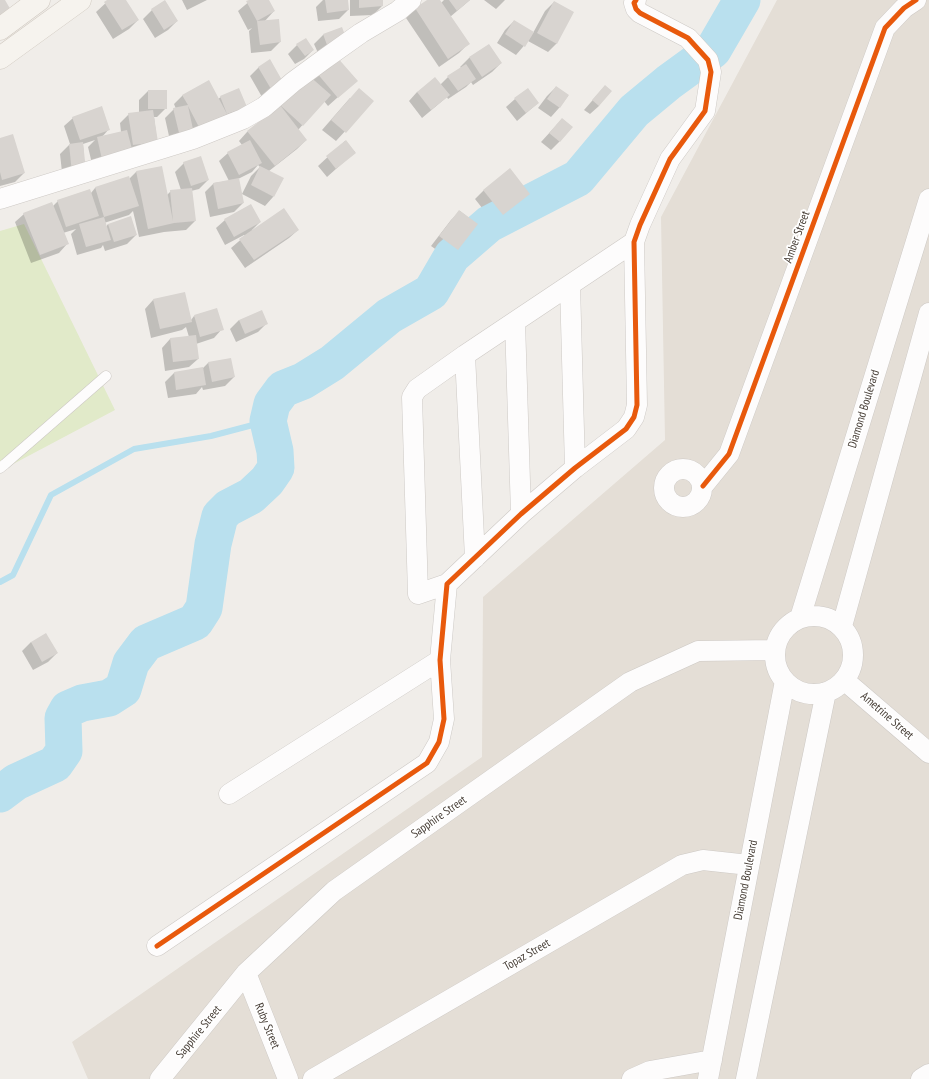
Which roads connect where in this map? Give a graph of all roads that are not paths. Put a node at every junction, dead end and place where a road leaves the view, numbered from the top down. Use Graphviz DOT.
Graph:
graph roads {
  1 [pos="39,0"];
  2 [pos="80,0"];
  3 [pos="411,0"];
  4 [pos="636,0"];
  5 [pos="916,0"];
  6 [pos="0,28"];
  7 [pos="0,58"];
  8 [pos="0,199"];
  9 [pos="929,200"];
  10 [pos="634,242"];
  11 [pos="570,285"];
  12 [pos="929,313"];
  13 [pos="515,322"];
  14 [pos="465,355"];
  15 [pos="106,376"];
  16 [pos="0,468"];
  17 [pos="575,468"];
  18 [pos="703,486"];
  19 [pos="521,514"];
  20 [pos="476,558"];
  21 [pos="447,584"];
  22 [pos="800,618"];
  23 [pos="842,626"];
  24 [pos="775,650"];
  25 [pos="440,660"];
  26 [pos="844,680"];
  27 [pos="785,681"];
  28 [pos="826,692"];
  29 [pos="929,753"];
  30 [pos="229,794"];
  31 [pos="749,866"];
  32 [pos="157,946"];
  33 [pos="246,974"];
  34 [pos="710,1070"];
  35 [pos="929,1074"];
  36 [pos="160,1079"];
  37 [pos="288,1079"];
  38 [pos="312,1079"];
  39 [pos="632,1079"];
  40 [pos="746,1079"];
  41 [pos="921,1079"];
  1 -- 6 [label="main road"];
  2 -- 7 [label="main road"];
  3 -- 8 [label="street"];
  4 -- 10 [label="street"];
  5 -- 18 [label="street, Amber Street"];
  9 -- 22 [label="street, Diamond Boulevard"];
  10 -- 11 [label="street"];
  10 -- 17 [label="street"];
  11 -- 13 [label="street"];
  11 -- 17 [label="street"];
  12 -- 23 [label="street"];
  13 -- 14 [label="street"];
  13 -- 19 [label="street"];
  14 -- 20 [label="street"];
  14 -- 21 [label="street"];
  15 -- 16 [label="lane"];
  17 -- 19 [label="street"];
  19 -- 20 [label="street"];
  20 -- 21 [label="street"];
  21 -- 25 [label="street"];
  22 -- 23 [label="street"];
  22 -- 24 [label="street"];
  23 -- 26 [label="street"];
  24 -- 27 [label="street"];
  24 -- 33 [label="street, Sapphire Street"];
  25 -- 30 [label="street"];
  25 -- 32 [label="street"];
  26 -- 28 [label="street"];
  26 -- 29 [label="street, Ametrine Street"];
  27 -- 28 [label="street"];
  27 -- 31 [label="street, Diamond Boulevard"];
  28 -- 40 [label="street"];
  31 -- 34 [label="street, Diamond Boulevard"];
  31 -- 38 [label="street, Topaz Street"];
  33 -- 36 [label="street, Sapphire Street"];
  33 -- 37 [label="street, Ruby Street"];
  34 -- 39 [label="street"];
  35 -- 41 [label="street"];
}
